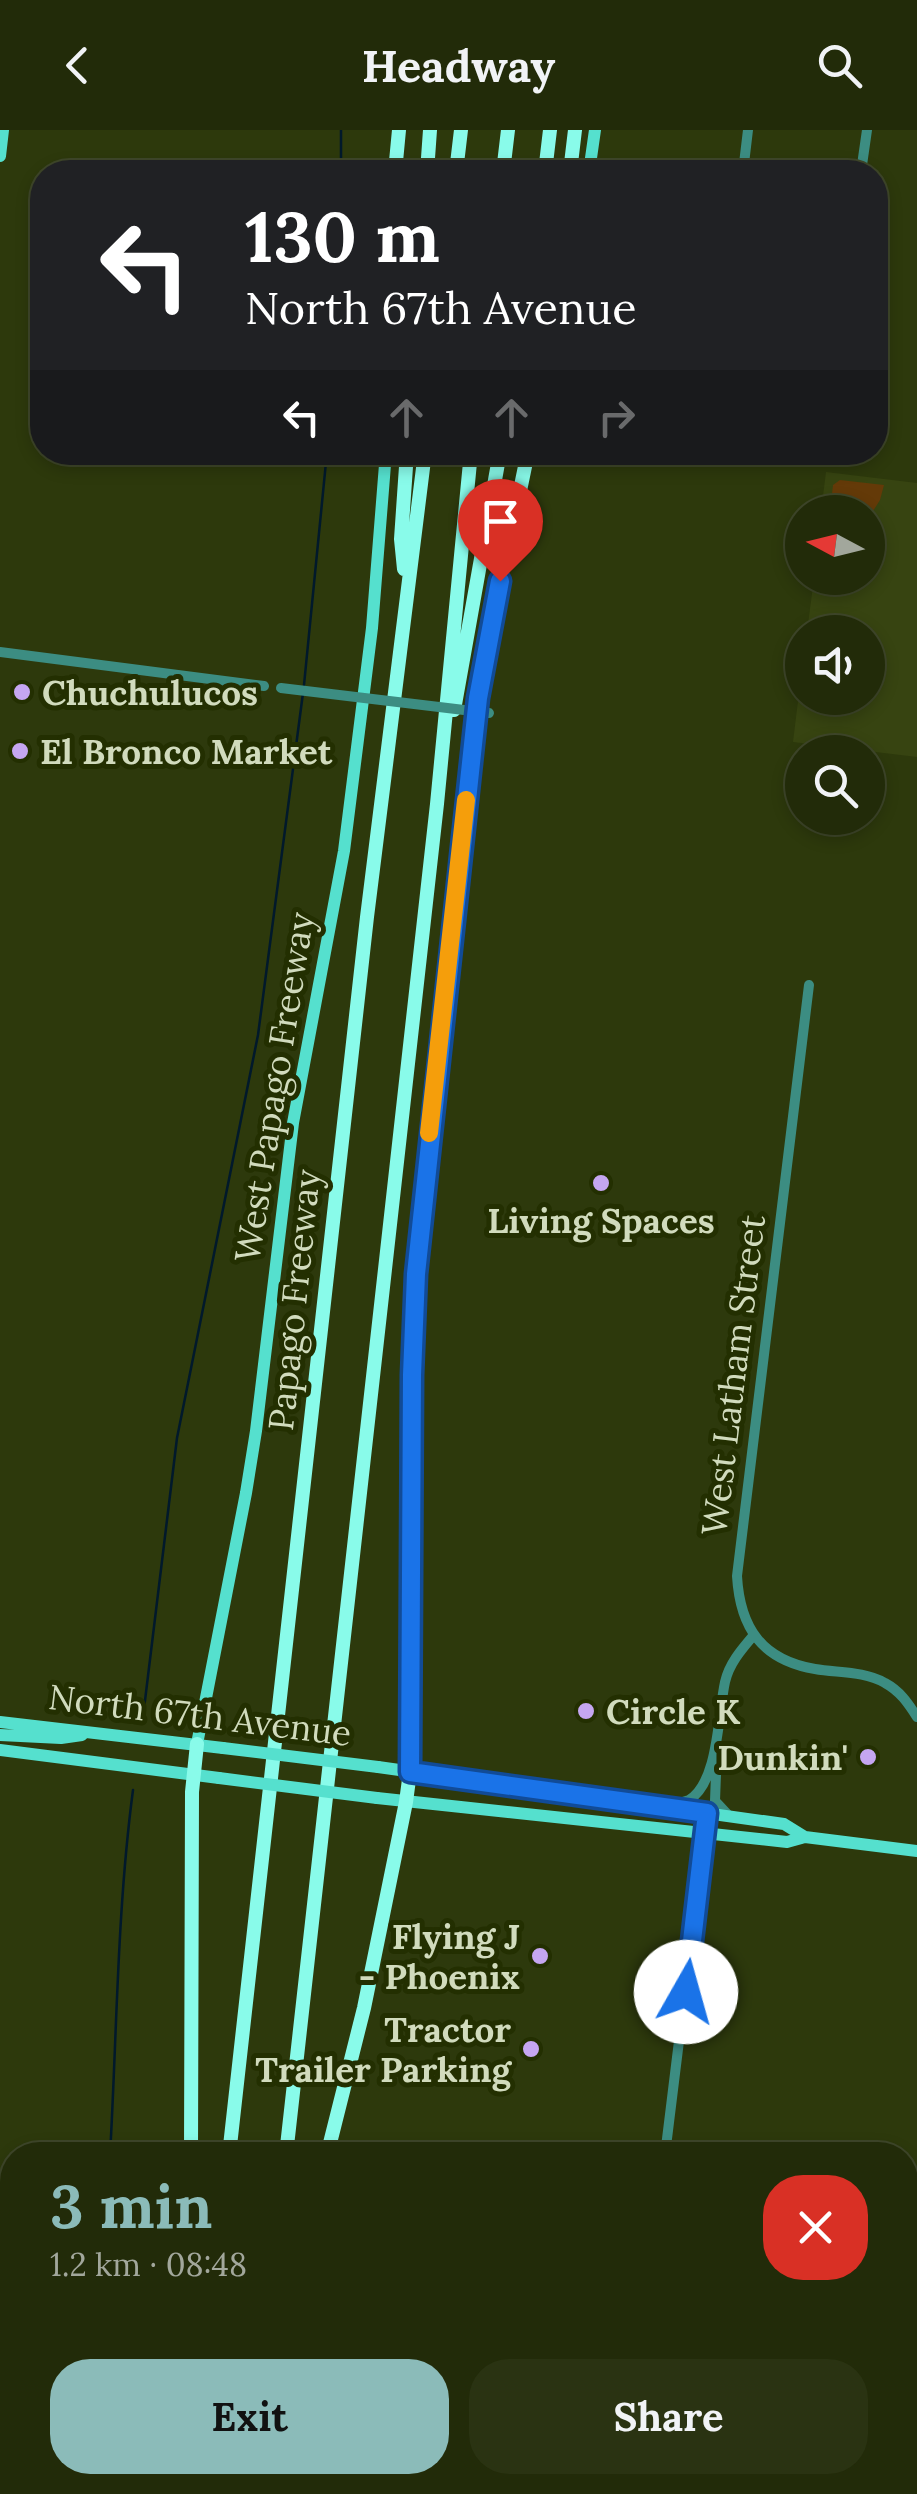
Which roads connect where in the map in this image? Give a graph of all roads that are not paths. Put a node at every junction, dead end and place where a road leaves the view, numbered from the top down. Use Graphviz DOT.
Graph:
graph roads {
  1 [pos="3,130"];
  2 [pos="396,130"];
  3 [pos="430,130"];
  4 [pos="461,130"];
  5 [pos="508,130"];
  6 [pos="550,130"];
  7 [pos="575,130"];
  8 [pos="595,130"];
  9 [pos="748,130"];
  10 [pos="866,130"];
  11 [pos="0,156"];
  12 [pos="395,160"];
  13 [pos="428,160"];
  14 [pos="457,160"];
  15 [pos="504,160"];
  16 [pos="547,160"];
  17 [pos="571,160"];
  18 [pos="591,160"];
  19 [pos="744,160"];
  20 [pos="862,160"];
  21 [pos="385,465"];
  22 [pos="407,465"];
  23 [pos="423,465"];
  24 [pos="470,465"];
  25 [pos="498,465"];
  26 [pos="526,465"];
  27 [pos="516,510"];
  28 [pos="406,600"];
  29 [pos="0,652"];
  30 [pos="264,686"];
  31 [pos="281,688"];
  32 [pos="489,714"];
  33 [pos="437,804"];
  34 [pos="809,985"];
  35 [pos="753,1636"];
  36 [pos="915,1708"];
  37 [pos="0,1722"];
  38 [pos="100,1732"];
  39 [pos="0,1735"];
  40 [pos="197,1744"];
  41 [pos="0,1750"];
  42 [pos="712,1761"];
  43 [pos="410,1772"];
  44 [pos="193,1774"];
  45 [pos="406,1802"];
  46 [pos="644,1804"];
  47 [pos="707,1813"];
  48 [pos="729,1816"];
  49 [pos="704,1833"];
  50 [pos="805,1837"];
  51 [pos="917,1851"];
  52 [pos="190,2142"];
  53 [pos="230,2142"];
  54 [pos="287,2142"];
  55 [pos="331,2142"];
  56 [pos="667,2142"];
  1 -- 11 [label="main road"];
  2 -- 12 [label="highway"];
  3 -- 13 [label="highway"];
  4 -- 14 [label="highway"];
  5 -- 15 [label="highway"];
  6 -- 16 [label="highway"];
  7 -- 17 [label="highway"];
  8 -- 18 [label="main road"];
  9 -- 19 [label="street"];
  10 -- 20 [label="street"];
  21 -- 40 [label="main road, West Papago Freeway"];
  22 -- 28 [label="highway"];
  23 -- 28 [label="highway, Papago Freeway"];
  24 -- 33 [label="highway"];
  25 -- 33 [label="highway"];
  26 -- 27 [label="highway"];
  27 -- 43 [label="main road"];
  28 -- 53 [label="highway, Papago Freeway"];
  29 -- 30 [label="street"];
  31 -- 32 [label="street, bridge"];
  33 -- 54 [label="highway"];
  34 -- 35 [label="street, West Latham Street"];
  35 -- 36 [label="street"];
  35 -- 42 [label="street"];
  37 -- 38 [label="main road, North 67th Avenue"];
  38 -- 39 [label="main road"];
  38 -- 40 [label="main road, North 67th Avenue"];
  40 -- 43 [label="main road, North 67th Avenue, bridge"];
  40 -- 44 [label="highway"];
  41 -- 44 [label="main road, North 67th Avenue"];
  42 -- 46 [label="street"];
  42 -- 48 [label="street"];
  43 -- 45 [label="highway"];
  43 -- 46 [label="main road, North 67th Avenue"];
  44 -- 45 [label="main road, North 67th Avenue, bridge"];
  44 -- 52 [label="highway"];
  45 -- 49 [label="main road, North 67th Avenue"];
  45 -- 55 [label="highway"];
  46 -- 47 [label="main road, North 67th Avenue"];
  47 -- 48 [label="main road, North 67th Avenue"];
  47 -- 49 [label="street"];
  48 -- 50 [label="main road, North 67th Avenue"];
  49 -- 50 [label="main road, North 67th Avenue"];
  49 -- 56 [label="street"];
  50 -- 51 [label="main road, North 67th Avenue"];
}
